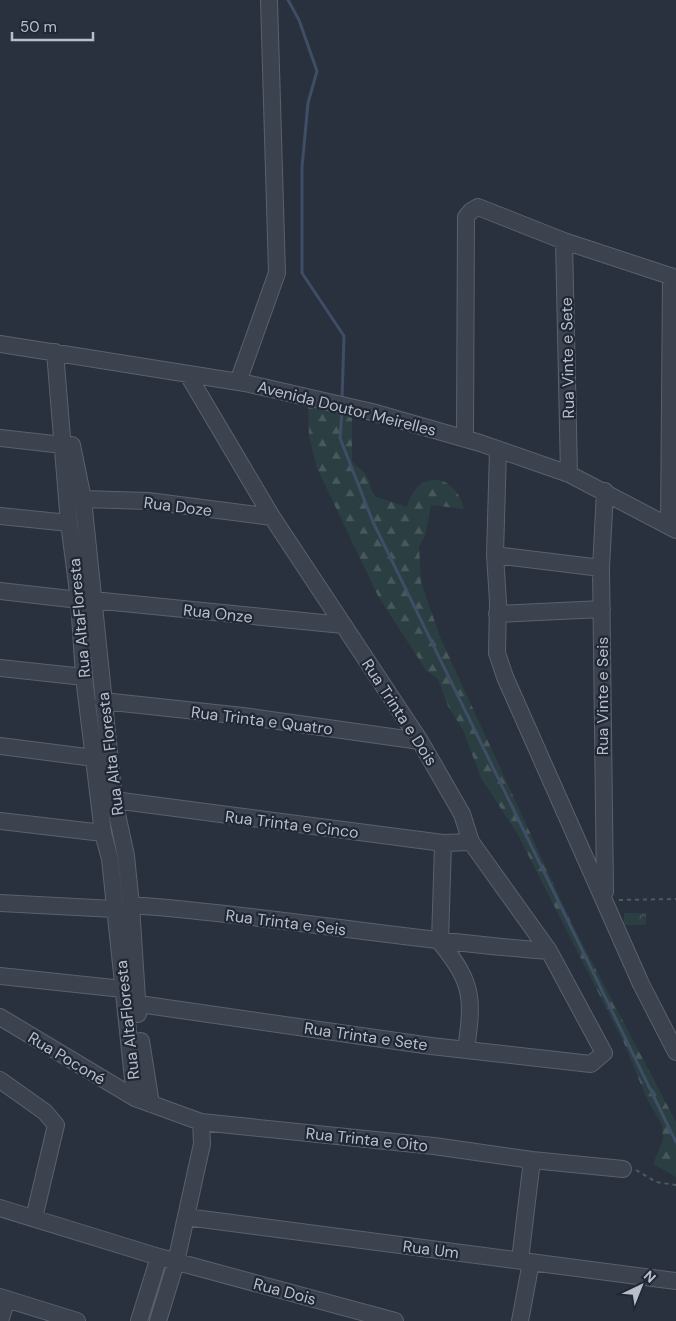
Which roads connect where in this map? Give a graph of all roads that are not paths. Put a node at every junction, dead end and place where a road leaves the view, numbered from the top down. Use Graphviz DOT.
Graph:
graph roads {
  1 [pos="270,0"];
  2 [pos="564,241"];
  3 [pos="674,277"];
  4 [pos="0,344"];
  5 [pos="55,352"];
  6 [pos="188,375"];
  7 [pos="238,382"];
  8 [pos="60,405"];
  9 [pos="0,438"];
  10 [pos="465,438"];
  11 [pos="63,445"];
  12 [pos="498,450"];
  13 [pos="569,474"];
  14 [pos="605,491"];
  15 [pos="83,499"];
  16 [pos="0,516"];
  17 [pos="272,517"];
  18 [pos="69,523"];
  19 [pos="673,528"];
  20 [pos="495,555"];
  21 [pos="601,568"];
  22 [pos="0,590"];
  23 [pos="86,600"];
  24 [pos="602,609"];
  25 [pos="497,614"];
  26 [pos="343,625"];
  27 [pos="0,668"];
  28 [pos="84,677"];
  29 [pos="103,701"];
  30 [pos="420,740"];
  31 [pos="0,746"];
  32 [pos="94,758"];
  33 [pos="114,800"];
  34 [pos="0,821"];
  35 [pos="103,833"];
  36 [pos="442,842"];
  37 [pos="471,842"];
  38 [pos="118,857"];
  39 [pos="605,901"];
  40 [pos="0,903"];
  41 [pos="131,906"];
  42 [pos="114,908"];
  43 [pos="440,942"];
  44 [pos="549,952"];
  45 [pos="0,976"];
  46 [pos="128,998"];
  47 [pos="0,1017"];
  48 [pos="466,1050"];
  49 [pos="676,1052"];
  50 [pos="604,1053"];
  51 [pos="0,1080"];
  52 [pos="135,1098"];
  53 [pos="150,1104"];
  54 [pos="201,1122"];
  55 [pos="532,1160"];
  56 [pos="623,1169"];
  57 [pos="0,1208"];
  58 [pos="186,1217"];
  59 [pos="34,1218"];
  60 [pos="159,1257"];
  61 [pos="526,1261"];
  62 [pos="176,1262"];
  63 [pos="676,1281"];
  64 [pos="3,1298"];
  65 [pos="0,1321"];
  66 [pos="77,1321"];
  67 [pos="140,1321"];
  68 [pos="158,1321"];
  69 [pos="395,1321"];
  70 [pos="520,1321"];
  1 -- 7 [label="street"];
  2 -- 3 [label="street"];
  2 -- 10 [label="street"];
  2 -- 13 [label="street, Rua Vinte e Sete"];
  3 -- 19 [label="street"];
  4 -- 5 [label="street, Avenida Doutor Meirelles"];
  5 -- 6 [label="street, Avenida Doutor Meirelles"];
  5 -- 8 [label="street"];
  6 -- 7 [label="street, Avenida Doutor Meirelles"];
  6 -- 17 [label="street, Rua Trinta e Dois"];
  7 -- 10 [label="street, Avenida Doutor Meirelles"];
  8 -- 11 [label="street, Rua AltaFloresta"];
  8 -- 15 [label="street, Rua Alta Floresta"];
  9 -- 11 [label="street"];
  10 -- 12 [label="street, Avenida Doutor Meirelles"];
  11 -- 18 [label="street, Rua AltaFloresta"];
  12 -- 13 [label="street, Avenida Doutor Meirelles"];
  12 -- 20 [label="street"];
  13 -- 14 [label="street, Avenida Doutor Meirelles"];
  14 -- 19 [label="street, Avenida Doutor Meirelles"];
  14 -- 21 [label="street, Rua Vinte e Seis"];
  15 -- 17 [label="street, Rua Doze"];
  15 -- 23 [label="street, Rua Alta Floresta"];
  16 -- 18 [label="street"];
  17 -- 26 [label="street, Rua Trinta e Dois"];
  18 -- 23 [label="street, Rua AltaFloresta"];
  20 -- 21 [label="street"];
  20 -- 25 [label="street"];
  21 -- 24 [label="street, Rua Vinte e Seis"];
  22 -- 23 [label="street, Rua Onze"];
  23 -- 26 [label="street, Rua Onze"];
  23 -- 28 [label="street, Rua AltaFloresta"];
  23 -- 29 [label="street, Rua Alta Floresta"];
  24 -- 25 [label="street"];
  24 -- 39 [label="street, Rua Vinte e Seis"];
  25 -- 39 [label="street"];
  26 -- 30 [label="street, Rua Trinta e Dois"];
  27 -- 28 [label="street"];
  28 -- 32 [label="street, Rua AltaFloresta"];
  29 -- 30 [label="street, Rua Trinta e Quatro"];
  29 -- 33 [label="street, Rua Alta Floresta"];
  30 -- 37 [label="street, Rua Trinta e Dois"];
  31 -- 32 [label="street"];
  32 -- 35 [label="street, Rua AltaFloresta"];
  33 -- 36 [label="street, Rua Trinta e Cinco"];
  33 -- 38 [label="street, Rua Alta Floresta"];
  34 -- 35 [label="street"];
  35 -- 38 [label="street, Rua AltaFloresta"];
  36 -- 37 [label="street, Rua Trinta e Cinco"];
  36 -- 43 [label="street"];
  37 -- 44 [label="street, Rua Trinta e Dois"];
  38 -- 41 [label="street, Rua Alta Floresta"];
  38 -- 42 [label="street, Rua AltaFloresta"];
  39 -- 49 [label="street"];
  40 -- 42 [label="street"];
  41 -- 43 [label="street, Rua Trinta e Seis"];
  41 -- 46 [label="street, Rua Alta Floresta"];
  42 -- 46 [label="street, Rua AltaFloresta"];
  43 -- 44 [label="street"];
  43 -- 48 [label="street"];
  44 -- 50 [label="street, Rua Trinta e Dois"];
  45 -- 46 [label="street, Rua Trinta e Sete"];
  46 -- 48 [label="street, Rua Trinta e Sete"];
  46 -- 52 [label="street, Rua AltaFloresta"];
  46 -- 53 [label="street, Rua Alta Floresta"];
  47 -- 52 [label="street, Rua Poconé"];
  48 -- 50 [label="street, Rua Trinta e Sete"];
  51 -- 59 [label="street"];
  52 -- 53 [label="street, Rua Poconé"];
  53 -- 54 [label="street, Rua Trinta e Oito"];
  54 -- 55 [label="street, Rua Trinta e Oito"];
  54 -- 58 [label="street"];
  55 -- 56 [label="street, Rua Trinta e Oito"];
  55 -- 61 [label="street"];
  57 -- 59 [label="street"];
  58 -- 61 [label="street, Rua Um"];
  58 -- 62 [label="street"];
  59 -- 60 [label="street"];
  60 -- 62 [label="street, Rua Dois"];
  60 -- 67 [label="street"];
  61 -- 63 [label="street, Rua Um"];
  61 -- 70 [label="street"];
  62 -- 68 [label="street"];
  62 -- 69 [label="street, Rua Dois"];
  64 -- 65 [label="street"];
  64 -- 66 [label="street"];
}
